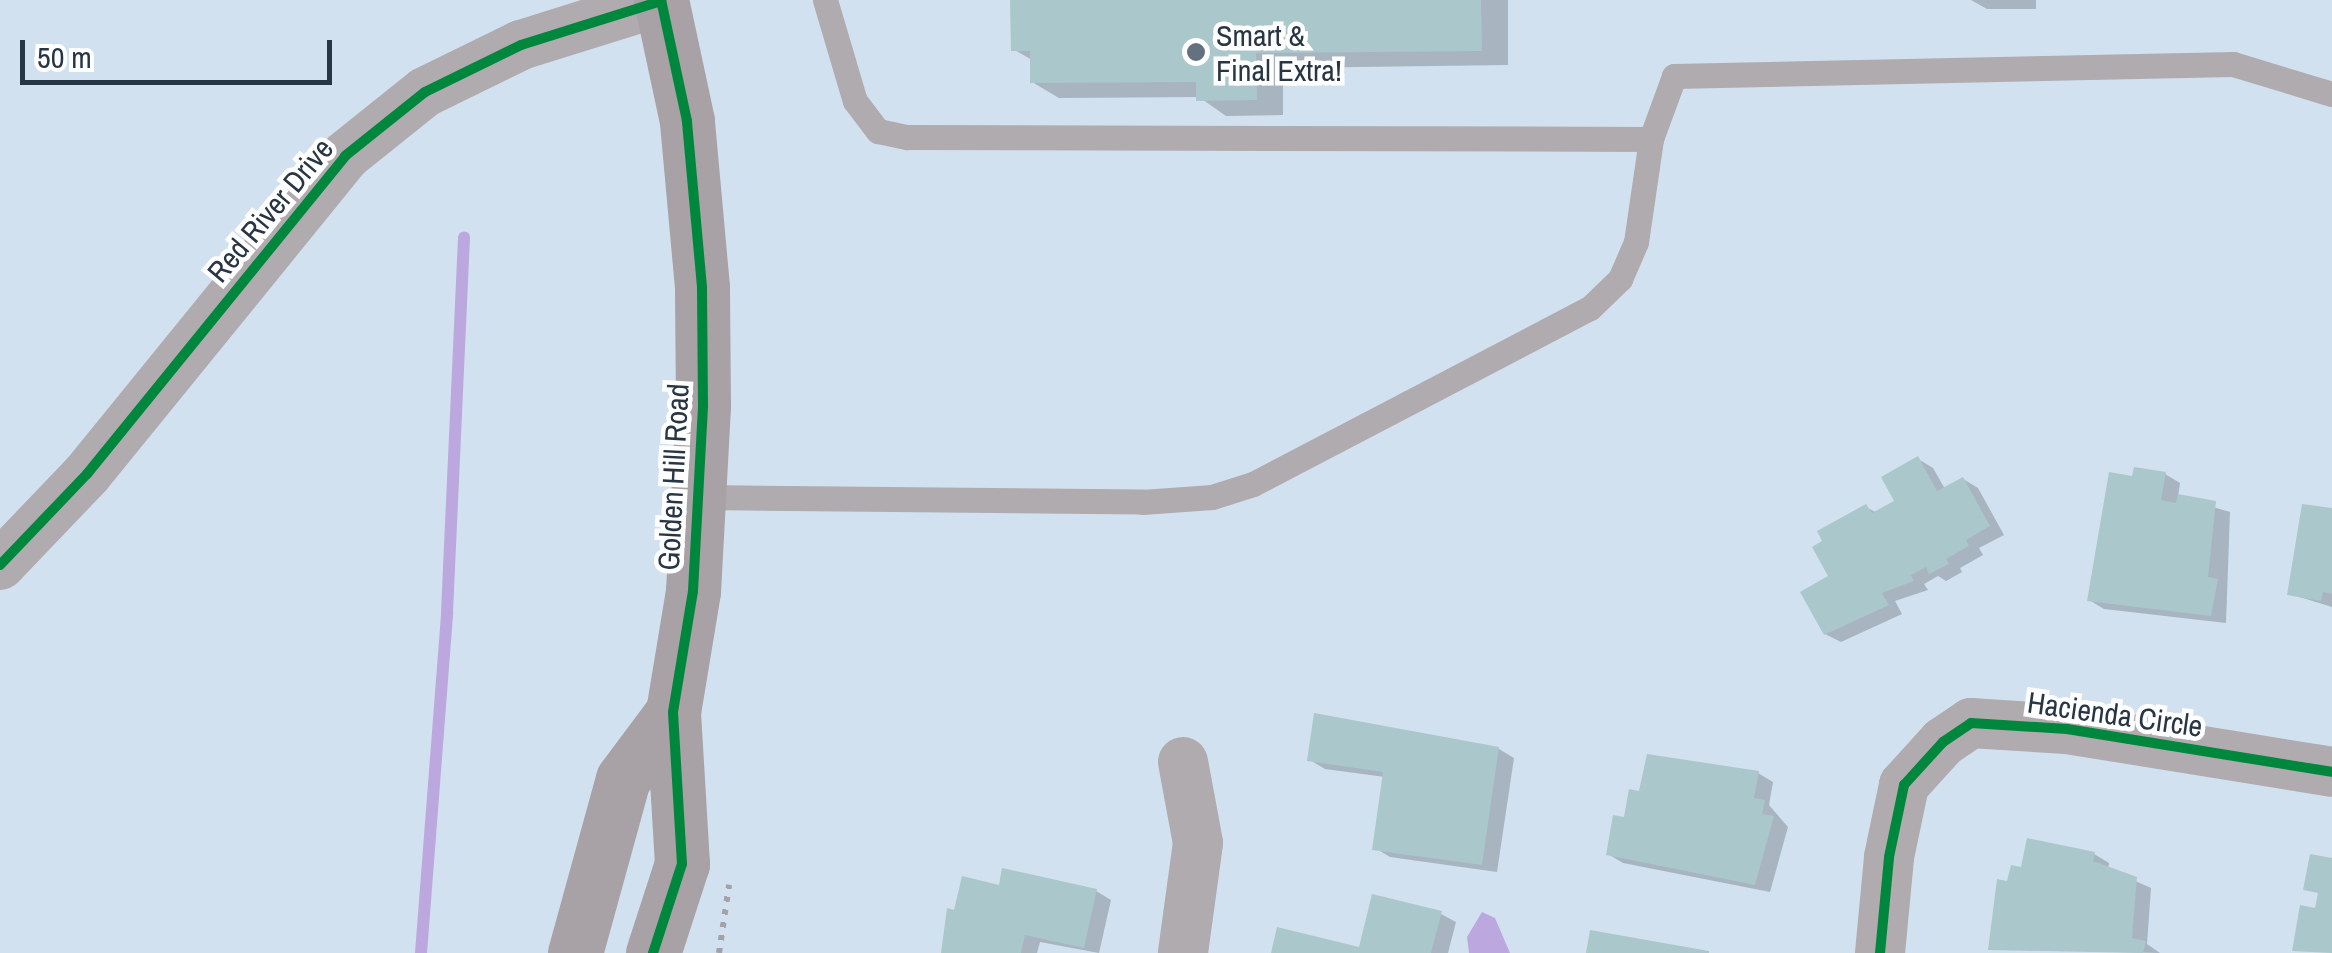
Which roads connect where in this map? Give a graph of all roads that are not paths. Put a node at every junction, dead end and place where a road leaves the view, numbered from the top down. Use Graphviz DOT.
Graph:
graph roads {
  1 [pos="825,0"];
  2 [pos="661,1"];
  3 [pos="2332,94"];
  4 [pos="1651,139"];
  5 [pos="700,497"];
  6 [pos="0,565"];
  7 [pos="672,712"];
  8 [pos="1183,762"];
  9 [pos="2332,772"];
  10 [pos="575,953"];
  11 [pos="653,953"];
  12 [pos="1183,953"];
  13 [pos="1880,953"];
  1 -- 4 [label="lane"];
  2 -- 5 [label="main road, Golden Hill Road"];
  2 -- 6 [label="street, Red River Drive"];
  3 -- 4 [label="lane"];
  4 -- 5 [label="lane"];
  5 -- 7 [label="main road, Golden Hill Road"];
  7 -- 10 [label="main road, Golden Hill Road"];
  7 -- 11 [label="main road, Golden Hill Road"];
  8 -- 12 [label="street"];
  9 -- 13 [label="street, Hacienda Circle"];
}
